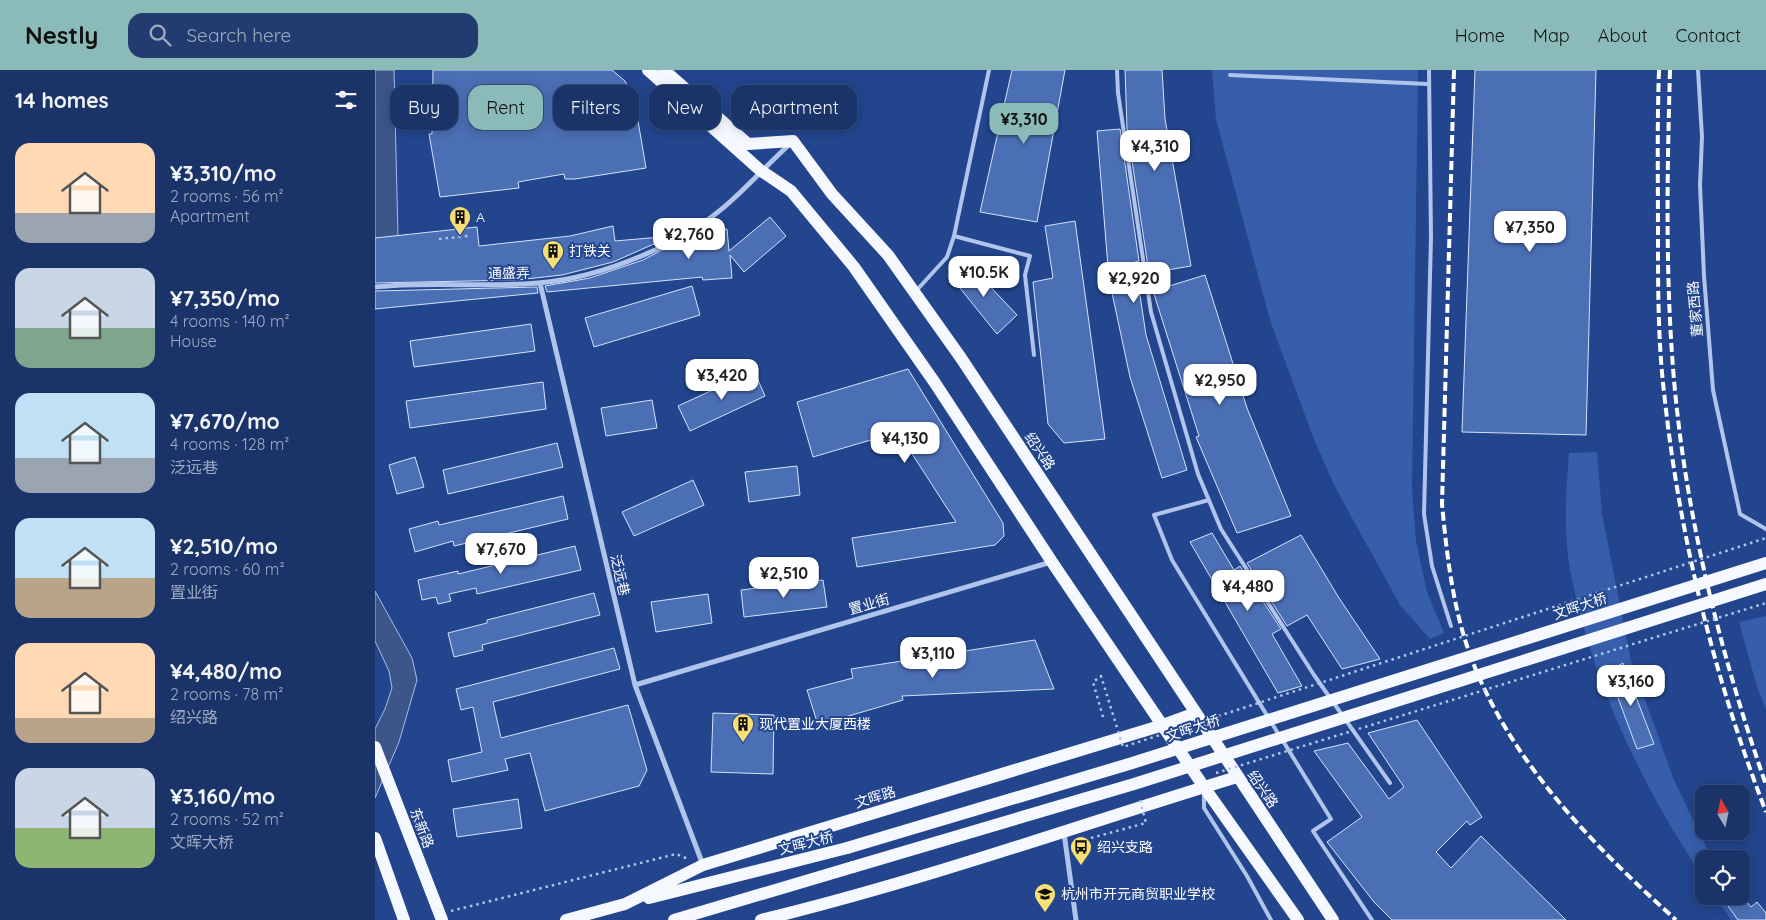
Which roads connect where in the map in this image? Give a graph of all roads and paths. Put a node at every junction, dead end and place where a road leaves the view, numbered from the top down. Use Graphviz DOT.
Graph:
graph roads {
  1 [pos="649,70"];
  2 [pos="664,70"];
  3 [pos="989,70"];
  4 [pos="1117,70"];
  5 [pos="1429,70"];
  6 [pos="1698,70"];
  7 [pos="1230,75"];
  8 [pos="1428,84"];
  9 [pos="793,141"];
  10 [pos="761,170"];
  11 [pos="468,236"];
  12 [pos="954,236"];
  13 [pos="439,239"];
  14 [pos="540,283"];
  15 [pos="375,287"];
  16 [pos="915,293"];
  17 [pos="1033,355"];
  18 [pos="1209,500"];
  19 [pos="1766,529"];
  20 [pos="1766,538"];
  21 [pos="1052,562"];
  22 [pos="1766,563"];
  23 [pos="1766,584"];
  24 [pos="1766,603"];
  25 [pos="1451,626"];
  26 [pos="635,685"];
  27 [pos="1196,713"];
  28 [pos="1103,717"];
  29 [pos="1163,725"];
  30 [pos="375,747"];
  31 [pos="1213,774"];
  32 [pos="1237,777"];
  33 [pos="1390,784"];
  34 [pos="1204,787"];
  35 [pos="1147,794"];
  36 [pos="1063,833"];
  37 [pos="375,838"];
  38 [pos="1091,838"];
  39 [pos="703,865"];
  40 [pos="625,904"];
  41 [pos="441,918"];
  42 [pos="404,920"];
  43 [pos="566,920"];
  44 [pos="674,920"];
  45 [pos="761,920"];
  46 [pos="1076,920"];
  47 [pos="1271,920"];
  48 [pos="1298,920"];
  49 [pos="1333,920"];
  50 [pos="1372,920"];
  1 -- 10 [label="main road"];
  2 -- 9 [label="main road"];
  3 -- 12 [label="lane"];
  4 -- 18 [label="lane"];
  5 -- 8 [label="lane"];
  6 -- 19 [label="lane, 董家西路"];
  7 -- 8 [label="lane"];
  8 -- 25 [label="lane"];
  9 -- 10 [label="street, 通盛弄"];
  9 -- 16 [label="main road, 绍兴路"];
  10 -- 14 [label="street, 通盛弄"];
  10 -- 21 [label="main road"];
  11 -- 13 [label="path"];
  12 -- 16 [label="lane"];
  12 -- 17 [label="lane"];
  14 -- 15 [label="street, 通盛弄"];
  14 -- 26 [label="street, 泛远巷"];
  16 -- 27 [label="main road, 绍兴路"];
  18 -- 33 [label="lane"];
  18 -- 50 [label="lane"];
  20 -- 28 [label="path, bridge"];
  21 -- 26 [label="street, 置业街"];
  21 -- 29 [label="main road"];
  22 -- 40 [label="main road, 文晖大桥, bridge"];
  23 -- 44 [label="main road, bridge"];
  24 -- 31 [label="path, bridge"];
  26 -- 39 [label="street, 泛远巷"];
  27 -- 29 [label="main road, 文晖路"];
  27 -- 32 [label="main road, 绍兴路"];
  29 -- 34 [label="main road"];
  29 -- 39 [label="main road, 文晖路"];
  30 -- 41 [label="main road, 东新路"];
  32 -- 34 [label="main road"];
  32 -- 49 [label="main road, 绍兴路"];
  34 -- 36 [label="main road"];
  34 -- 47 [label="lane"];
  34 -- 48 [label="main road"];
  35 -- 38 [label="path, bridge"];
  36 -- 45 [label="main road"];
  36 -- 46 [label="street"];
  37 -- 42 [label="main road"];
  39 -- 40 [label="main road, 文晖路"];
  39 -- 41 [label="path"];
  40 -- 43 [label="main road, 文晖路"];
}
